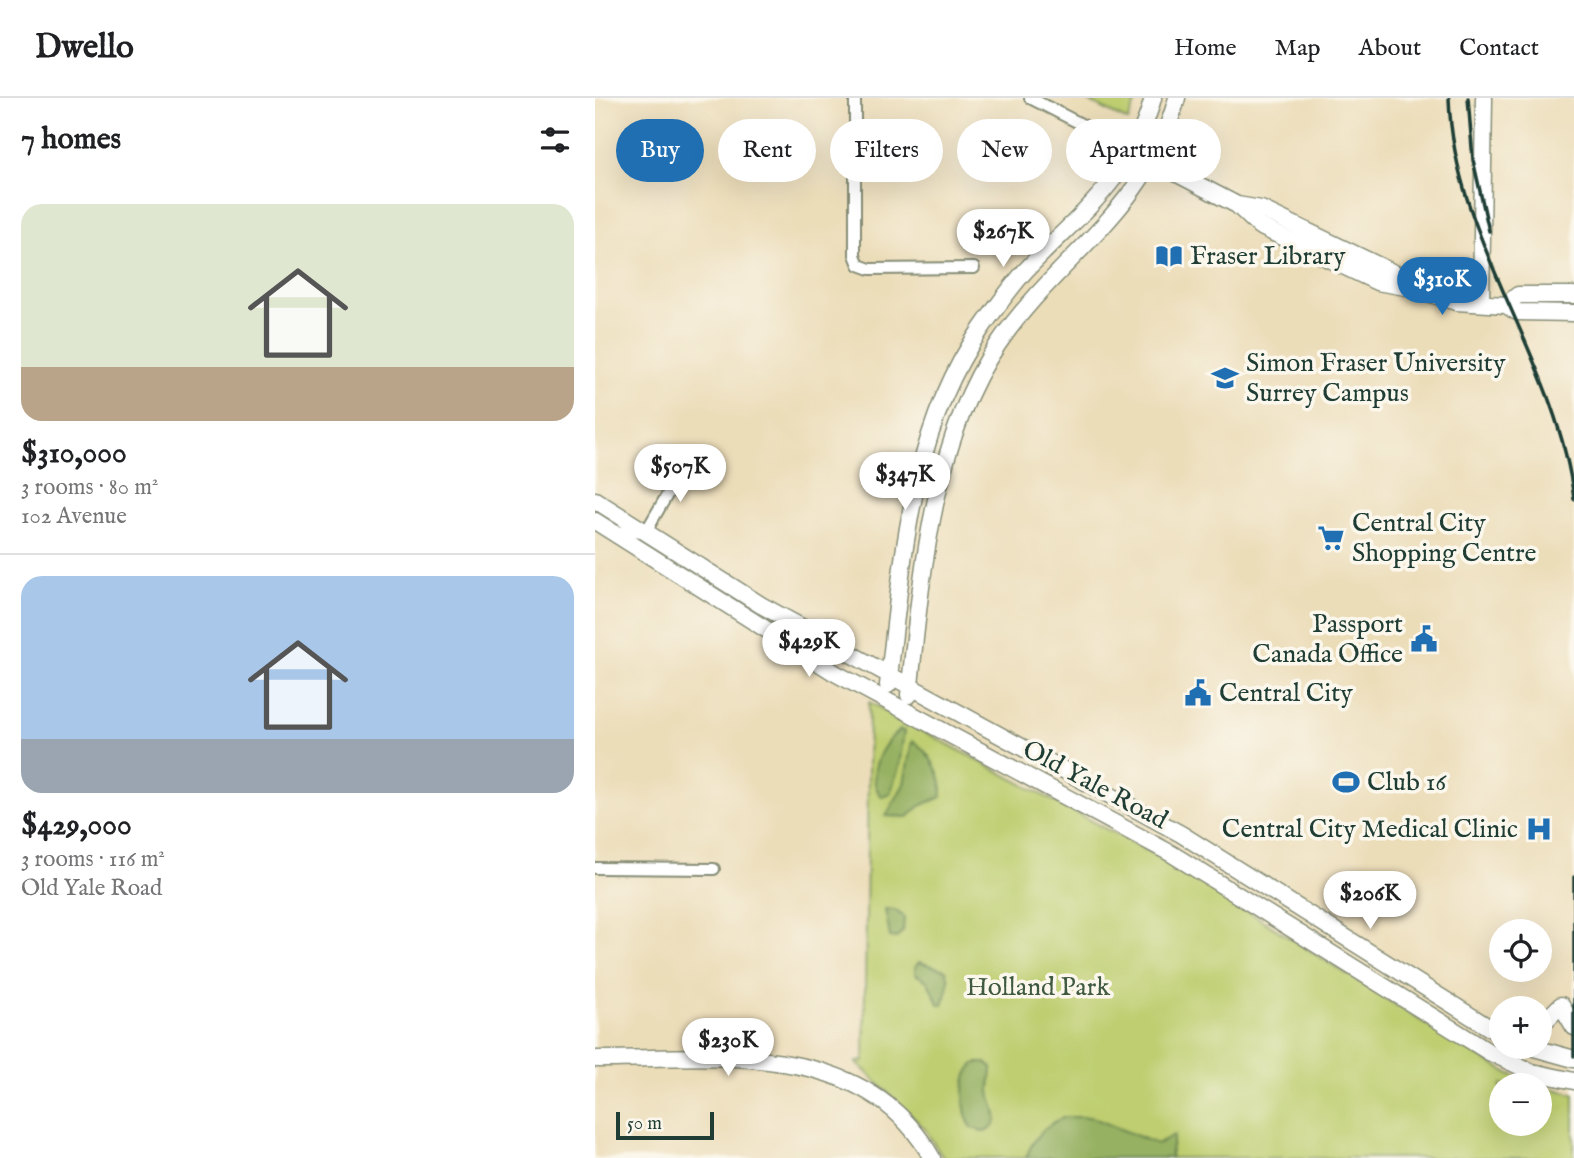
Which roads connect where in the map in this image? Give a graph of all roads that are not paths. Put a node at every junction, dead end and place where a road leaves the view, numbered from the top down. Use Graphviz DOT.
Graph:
graph roads {
  1 [pos="855,98"];
  2 [pos="1030,98"];
  3 [pos="1153,98"];
  4 [pos="1177,98"];
  5 [pos="1484,98"];
  6 [pos="1072,119"];
  7 [pos="1145,119"];
  8 [pos="1171,119"];
  9 [pos="1111,182"];
  10 [pos="1138,182"];
  11 [pos="1194,182"];
  12 [pos="974,268"];
  13 [pos="1574,295"];
  14 [pos="1481,303"];
  15 [pos="1506,304"];
  16 [pos="1574,313"];
  17 [pos="688,459"];
  18 [pos="919,471"];
  19 [pos="595,500"];
  20 [pos="602,526"];
  21 [pos="645,533"];
  22 [pos="929,545"];
  23 [pos="889,677"];
  24 [pos="909,688"];
  25 [pos="886,701"];
  26 [pos="907,712"];
  27 [pos="1221,858"];
  28 [pos="595,868"];
  29 [pos="714,869"];
  30 [pos="1206,875"];
  31 [pos="1552,1015"];
  32 [pos="1489,1027"];
  33 [pos="1574,1027"];
  34 [pos="1552,1053"];
  35 [pos="595,1059"];
  36 [pos="1574,1059"];
  37 [pos="1574,1081"];
  38 [pos="932,1158"];
  1 -- 12 [label="street"];
  2 -- 6 [label="street"];
  3 -- 7 [label="main road"];
  4 -- 8 [label="main road"];
  5 -- 14 [label="main road"];
  9 -- 18 [label="main road"];
  10 -- 22 [label="main road"];
  11 -- 14 [label="main road"];
  13 -- 15 [label="main road"];
  14 -- 15 [label="main road"];
  15 -- 16 [label="main road"];
  17 -- 21 [label="street"];
  18 -- 22 [label="main road"];
  18 -- 23 [label="main road"];
  19 -- 21 [label="main road, Old Yale Road"];
  20 -- 21 [label="street"];
  20 -- 25 [label="main road, Old Yale Road"];
  21 -- 23 [label="main road, Old Yale Road"];
  22 -- 24 [label="main road"];
  23 -- 24 [label="main road, Old Yale Road"];
  23 -- 25 [label="main road"];
  24 -- 26 [label="main road"];
  24 -- 27 [label="main road, Old Yale Road"];
  25 -- 26 [label="main road, Old Yale Road"];
  26 -- 30 [label="main road, Old Yale Road"];
  27 -- 30 [label="main road"];
  27 -- 32 [label="main road, Old Yale Road"];
  28 -- 29 [label="street"];
  30 -- 37 [label="main road, Old Yale Road"];
  31 -- 33 [label="main road"];
  34 -- 36 [label="main road"];
  35 -- 38 [label="main road"];
}
